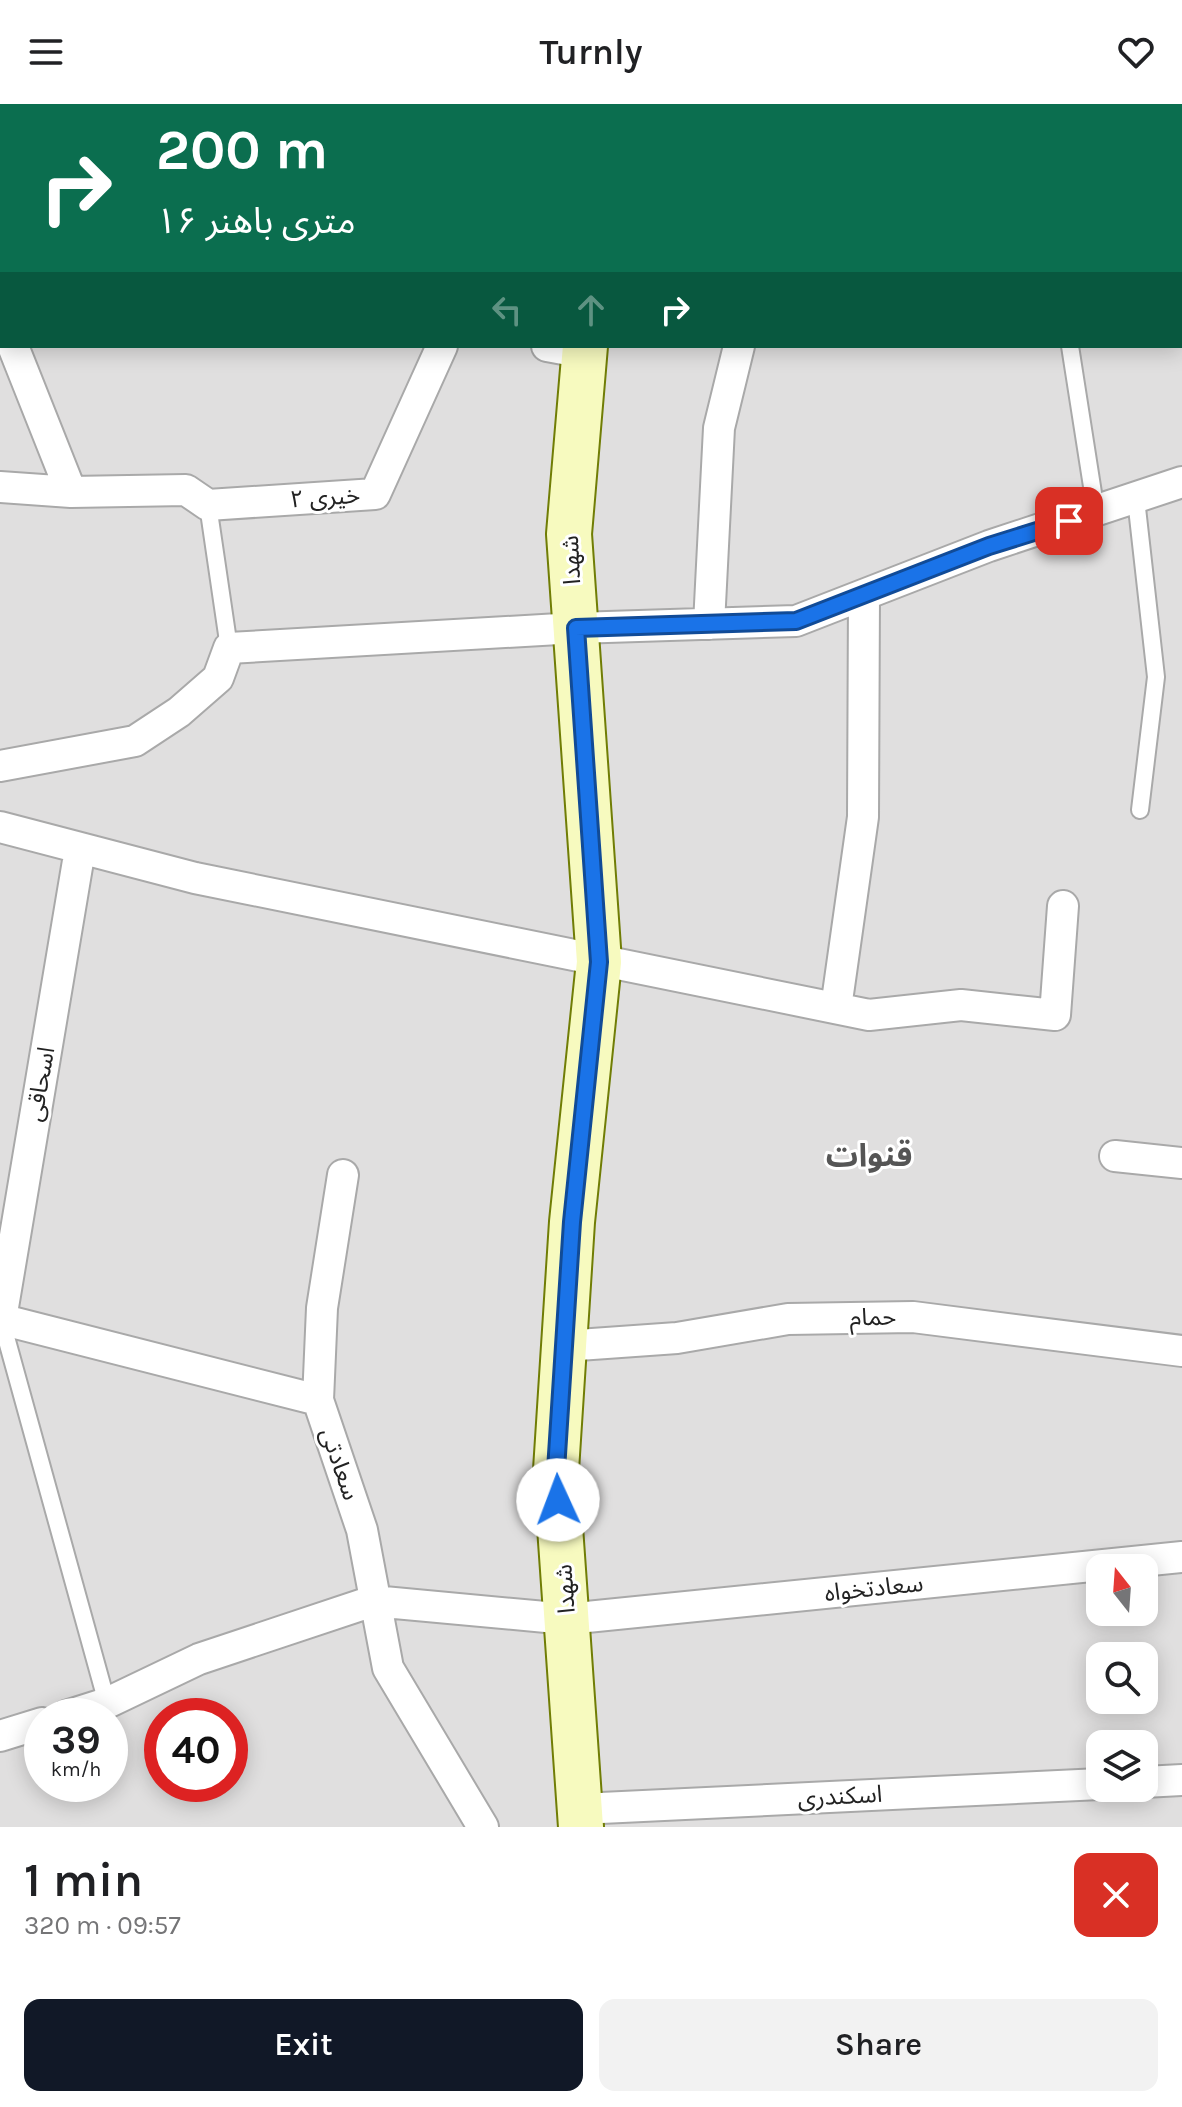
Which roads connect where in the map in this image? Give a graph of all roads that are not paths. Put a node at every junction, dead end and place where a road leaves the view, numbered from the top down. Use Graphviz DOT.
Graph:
graph roads {
  1 [pos="14,348"];
  2 [pos="441,348"];
  3 [pos="572,348"];
  4 [pos="739,348"];
  5 [pos="1070,348"];
  6 [pos="1182,482"];
  7 [pos="0,487"];
  8 [pos="71,492"];
  9 [pos="1136,499"];
  10 [pos="208,505"];
  11 [pos="1096,512"];
  12 [pos="864,595"];
  13 [pos="709,624"];
  14 [pos="576,628"];
  15 [pos="229,648"];
  16 [pos="0,766"];
  17 [pos="1140,810"];
  18 [pos="0,827"];
  19 [pos="80,849"];
  20 [pos="1063,906"];
  21 [pos="599,962"];
  22 [pos="836,1008"];
  23 [pos="1115,1156"];
  24 [pos="1182,1163"];
  25 [pos="343,1175"];
  26 [pos="0,1319"];
  27 [pos="564,1346"];
  28 [pos="1182,1351"];
  29 [pos="318,1400"];
  30 [pos="1182,1557"];
  31 [pos="373,1601"];
  32 [pos="567,1619"];
  33 [pos="106,1698"];
  34 [pos="117,1698"];
  35 [pos="24,1729"];
  36 [pos="0,1736"];
  37 [pos="1182,1780"];
  38 [pos="1158,1781"];
  39 [pos="1086,1785"];
  40 [pos="581,1818"];
  41 [pos="483,1827"];
  1 -- 8 [label="street"];
  2 -- 10 [label="street, خیری ۲"];
  3 -- 14 [label="street, شهدا"];
  4 -- 13 [label="street"];
  5 -- 11 [label="lane"];
  6 -- 9 [label="street"];
  7 -- 8 [label="street"];
  8 -- 10 [label="street"];
  9 -- 11 [label="street"];
  9 -- 17 [label="lane"];
  10 -- 15 [label="lane"];
  11 -- 12 [label="street"];
  12 -- 13 [label="street"];
  12 -- 22 [label="street"];
  13 -- 14 [label="street"];
  14 -- 15 [label="street"];
  14 -- 21 [label="street, شهدا"];
  15 -- 16 [label="street"];
  18 -- 19 [label="street"];
  19 -- 21 [label="street"];
  19 -- 26 [label="street, اسحاقی"];
  20 -- 22 [label="street"];
  21 -- 22 [label="street"];
  21 -- 27 [label="street, شهدا"];
  23 -- 24 [label="street"];
  25 -- 29 [label="street"];
  26 -- 29 [label="street, سعادتی"];
  26 -- 33 [label="lane"];
  27 -- 28 [label="street, حمام"];
  27 -- 32 [label="street, شهدا"];
  29 -- 31 [label="street, سعادتی"];
  30 -- 32 [label="street, سعادتخواه"];
  31 -- 32 [label="street, سعادتخواه"];
  31 -- 34 [label="street"];
  31 -- 41 [label="street, سعادتی"];
  32 -- 40 [label="street, شهدا"];
  35 -- 36 [label="street"];
  37 -- 38 [label="street"];
  39 -- 40 [label="street, اسکندری"];
}
